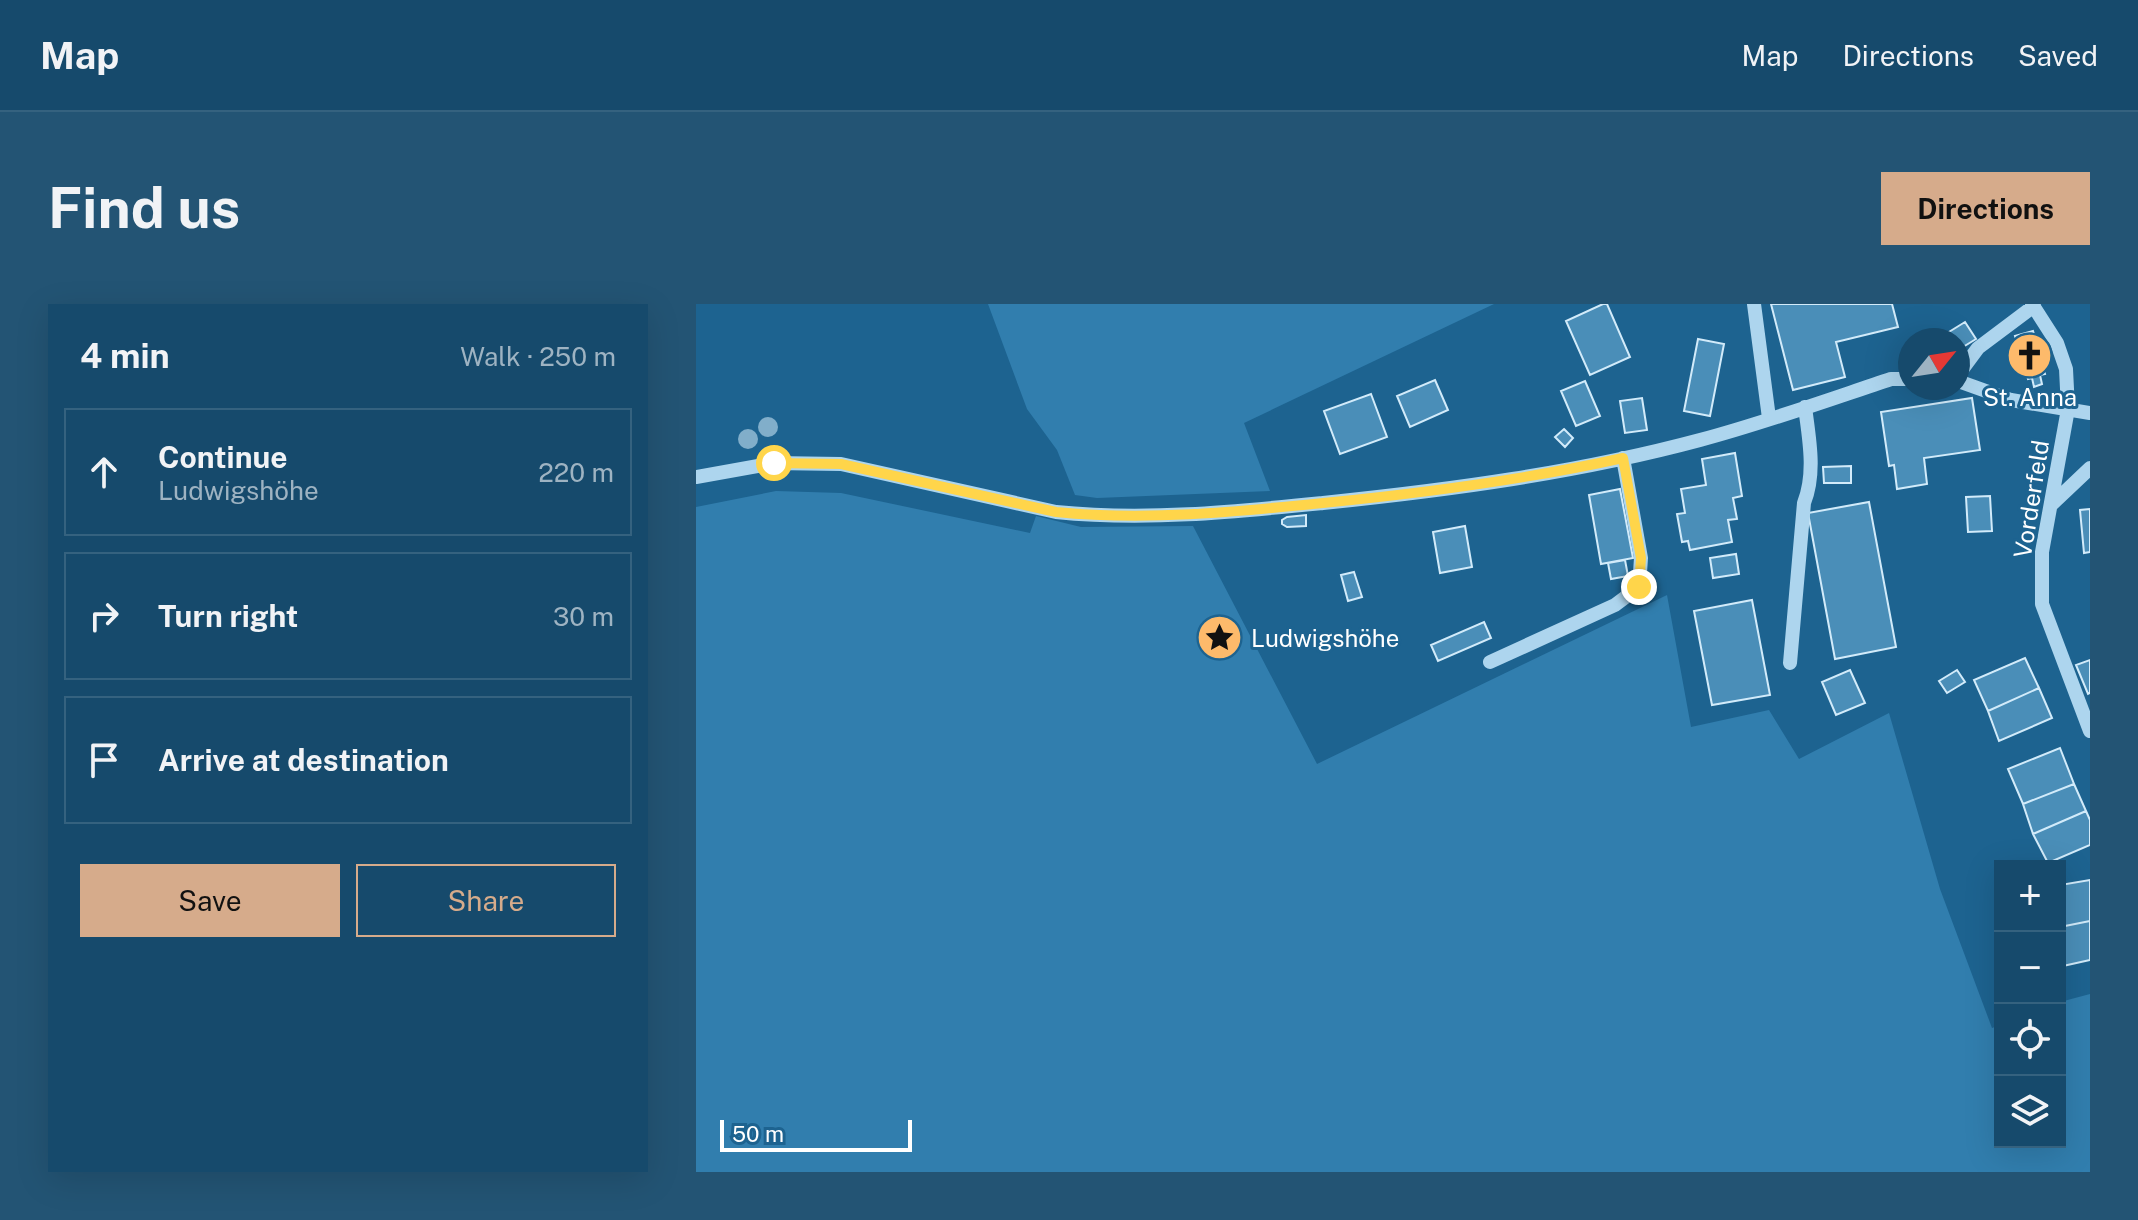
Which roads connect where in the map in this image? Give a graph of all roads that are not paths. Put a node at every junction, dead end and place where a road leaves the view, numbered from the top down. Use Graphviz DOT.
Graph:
graph roads {
  1 [pos="1754,304"];
  2 [pos="2033,305"];
  3 [pos="1970,360"];
  4 [pos="1898,379"];
  5 [pos="1970,383"];
  6 [pos="1805,407"];
  7 [pos="2068,409"];
  8 [pos="2090,413"];
  9 [pos="1769,418"];
  10 [pos="1623,458"];
  11 [pos="2090,468"];
  12 [pos="696,477"];
  13 [pos="2051,505"];
  14 [pos="1490,662"];
  15 [pos="1790,663"];
  16 [pos="2090,731"];
  1 -- 9 [label="street"];
  2 -- 3 [label="street"];
  2 -- 7 [label="street, Vorderfeld"];
  4 -- 6 [label="street"];
  5 -- 7 [label="street"];
  6 -- 9 [label="street"];
  6 -- 15 [label="street"];
  7 -- 8 [label="street"];
  7 -- 13 [label="street, Vorderfeld"];
  9 -- 10 [label="street"];
  10 -- 12 [label="street"];
  10 -- 14 [label="street"];
  11 -- 13 [label="street"];
  13 -- 16 [label="street, Vorderfeld"];
}
